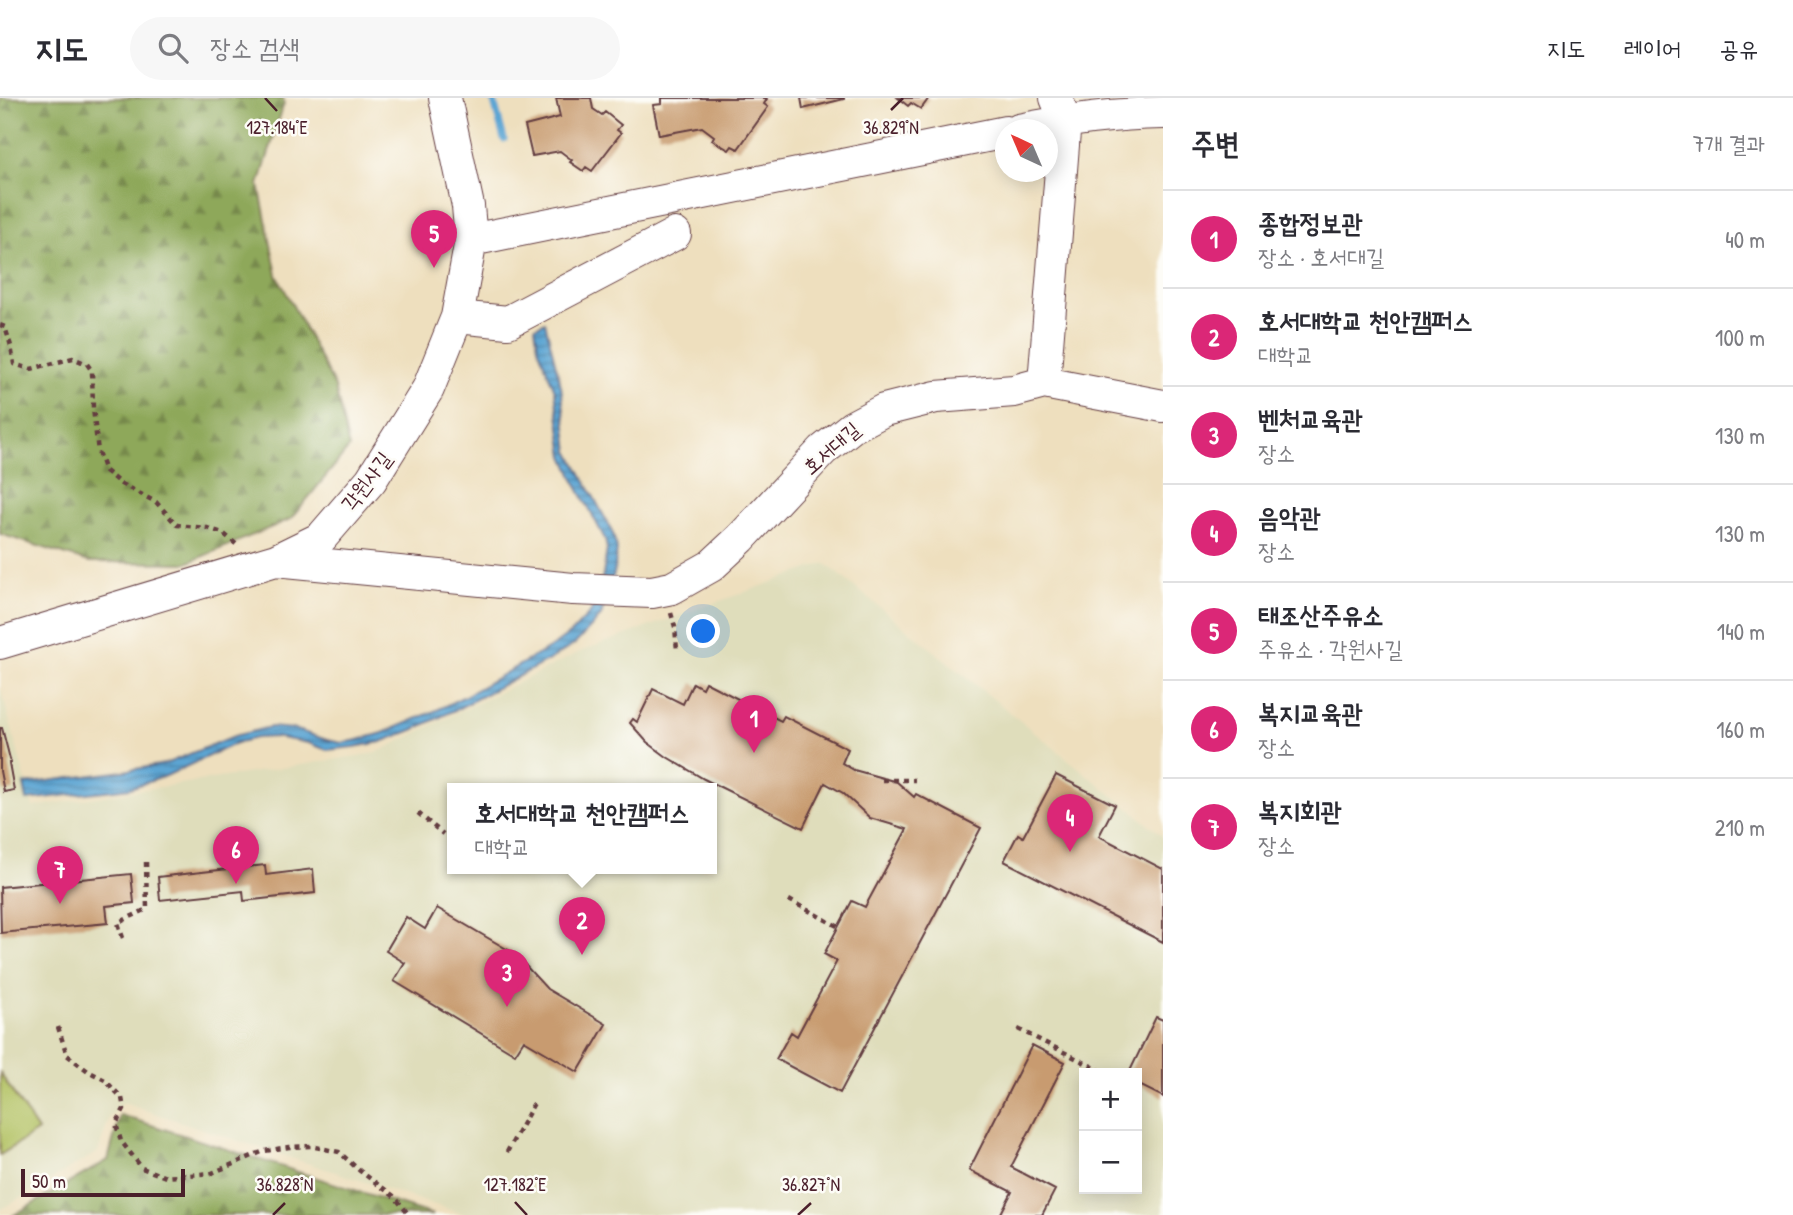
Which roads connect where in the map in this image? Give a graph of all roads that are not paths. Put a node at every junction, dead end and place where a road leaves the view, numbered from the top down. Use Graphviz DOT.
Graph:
graph roads {
  1 [pos="445,98"];
  2 [pos="1060,109"];
  3 [pos="1163,113"];
  4 [pos="1040,119"];
  5 [pos="995,134"];
  6 [pos="675,234"];
  7 [pos="471,240"];
  8 [pos="457,317"];
  9 [pos="1044,383"];
  10 [pos="1163,406"];
  11 [pos="276,560"];
  12 [pos="0,643"];
  1 -- 7 [label="street, 각원사길"];
  2 -- 3 [label="street"];
  2 -- 4 [label="street"];
  2 -- 9 [label="street"];
  5 -- 7 [label="street"];
  6 -- 8 [label="street"];
  7 -- 8 [label="street, 각원사길"];
  8 -- 11 [label="street, 각원사길"];
  9 -- 10 [label="street, 호서대길"];
  9 -- 11 [label="street, 호서대길"];
  11 -- 12 [label="street, 각원사길"];
}
